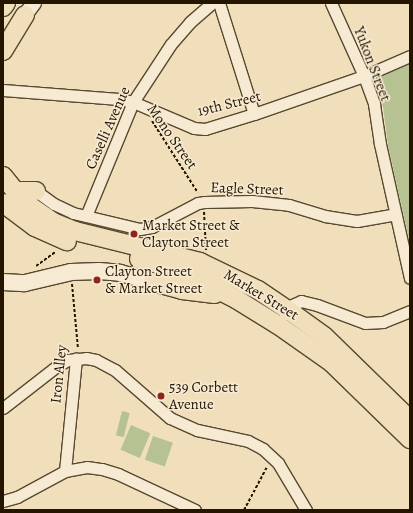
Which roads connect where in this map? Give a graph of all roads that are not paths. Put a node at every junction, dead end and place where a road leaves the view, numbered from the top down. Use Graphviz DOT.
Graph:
graph roads {
  1 [pos="6,3"];
  2 [pos="212,3"];
  3 [pos="219,3"];
  4 [pos="332,3"];
  5 [pos="3,7"];
  6 [pos="30,9"];
  7 [pos="3,28"];
  8 [pos="3,51"];
  9 [pos="410,56"];
  10 [pos="364,76"];
  11 [pos="3,90"];
  12 [pos="133,102"];
  13 [pos="254,114"];
  14 [pos="3,176"];
  15 [pos="36,191"];
  16 [pos="9,198"];
  17 [pos="395,214"];
  18 [pos="86,216"];
  19 [pos="181,264"];
  20 [pos="410,278"];
  21 [pos="3,282"];
  22 [pos="153,282"];
  23 [pos="236,299"];
  24 [pos="288,310"];
  25 [pos="408,312"];
  26 [pos="278,325"];
  27 [pos="76,359"];
  28 [pos="3,408"];
  29 [pos="410,420"];
  30 [pos="410,439"];
  31 [pos="65,470"];
  32 [pos="3,501"];
  33 [pos="195,510"];
  34 [pos="306,510"];
  1 -- 5 [label="main road"];
  2 -- 12 [label="street, Caselli Avenue"];
  3 -- 13 [label="street"];
  4 -- 10 [label="street, Yukon Street"];
  6 -- 7 [label="main road"];
  6 -- 8 [label="main road"];
  9 -- 10 [label="street, 19th Street"];
  10 -- 13 [label="street, 19th Street"];
  10 -- 17 [label="street, Yukon Street"];
  11 -- 12 [label="street, 19th Street"];
  12 -- 13 [label="street, 19th Street"];
  12 -- 18 [label="street, Caselli Avenue"];
  14 -- 16 [label="main road, Market Street"];
  15 -- 16 [label="main road"];
  15 -- 18 [label="street, Eagle Street"];
  16 -- 19 [label="main road, Market Street"];
  17 -- 18 [label="street, Eagle Street"];
  17 -- 20 [label="street, Yukon Street"];
  19 -- 22 [label="main road"];
  19 -- 23 [label="main road, Market Street"];
  19 -- 24 [label="main road, Market Street"];
  21 -- 22 [label="main road"];
  22 -- 23 [label="main road"];
  23 -- 26 [label="main road, Market Street"];
  24 -- 25 [label="street"];
  24 -- 26 [label="street"];
  24 -- 29 [label="main road, Market Street"];
  26 -- 30 [label="main road, Market Street"];
  27 -- 28 [label="street"];
  27 -- 31 [label="street, Iron Alley"];
  27 -- 34 [label="street"];
  31 -- 32 [label="street"];
  31 -- 33 [label="street"];
}
